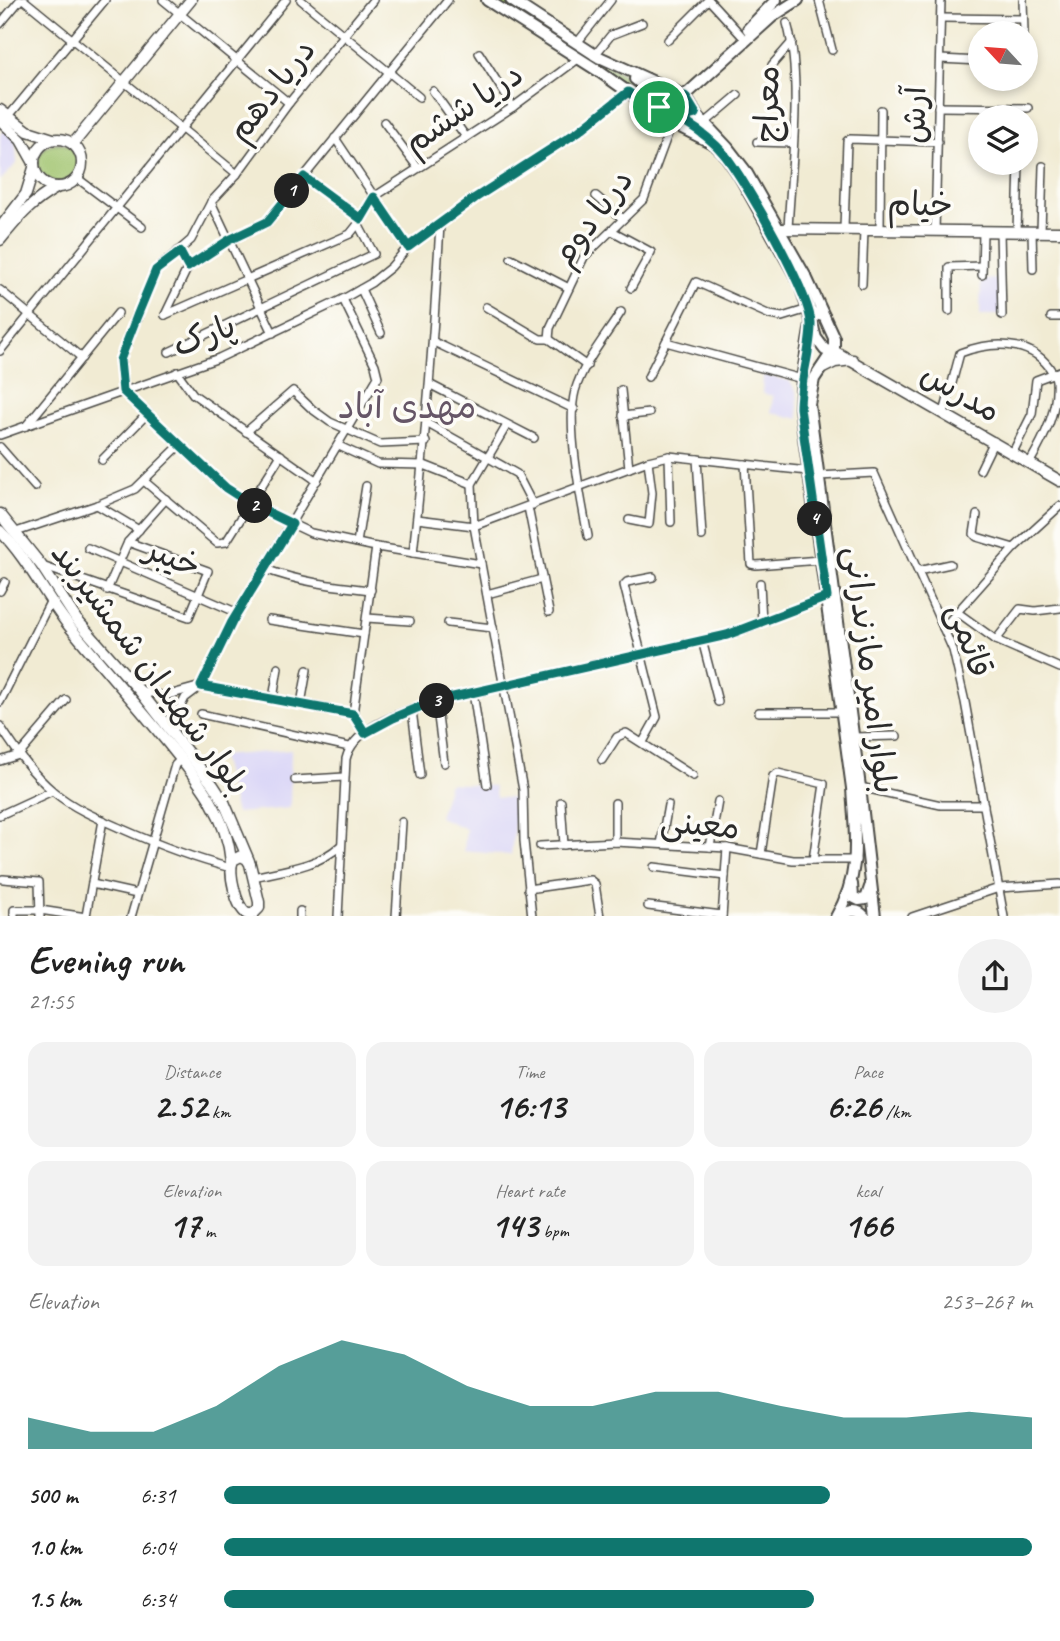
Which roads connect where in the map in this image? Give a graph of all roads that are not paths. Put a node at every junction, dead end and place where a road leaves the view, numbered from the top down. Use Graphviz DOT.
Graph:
graph roads {
  1 [pos="22,0"];
  2 [pos="104,0"];
  3 [pos="163,0"];
  4 [pos="191,0"];
  5 [pos="286,0"];
  6 [pos="301,0"];
  7 [pos="373,0"];
  8 [pos="448,0"];
  9 [pos="487,0"];
  10 [pos="511,0"];
  11 [pos="611,0"];
  12 [pos="708,0"];
  13 [pos="765,0"];
  14 [pos="776,0"];
  15 [pos="819,0"];
  16 [pos="941,0"];
  17 [pos="1023,0"];
  18 [pos="791,2"];
  19 [pos="764,13"];
  20 [pos="180,14"];
  21 [pos="941,18"];
  22 [pos="1023,19"];
  23 [pos="642,23"];
  24 [pos="787,23"];
  25 [pos="0,24"];
  26 [pos="344,36"];
  27 [pos="742,36"];
  28 [pos="72,39"];
  29 [pos="668,40"];
  30 [pos="792,42"];
  31 [pos="577,43"];
  32 [pos="832,50"];
  33 [pos="479,52"];
  34 [pos="595,55"];
  35 [pos="578,59"];
  36 [pos="940,59"];
  37 [pos="968,60"];
  38 [pos="237,61"];
  39 [pos="772,65"];
  40 [pos="389,72"];
  41 [pos="125,82"];
  42 [pos="659,84"];
  43 [pos="433,91"];
  44 [pos="632,95"];
  45 [pos="737,95"];
  46 [pos="685,96"];
  47 [pos="419,97"];
  48 [pos="289,103"];
  49 [pos="513,107"];
  50 [pos="650,107"];
  51 [pos="938,107"];
  52 [pos="968,107"];
  53 [pos="881,110"];
  54 [pos="696,114"];
  55 [pos="3,115"];
  56 [pos="384,122"];
  57 [pos="672,123"];
  58 [pos="705,123"];
  59 [pos="182,128"];
  60 [pos="466,137"];
  61 [pos="335,138"];
  62 [pos="53,139"];
  63 [pos="881,141"];
  64 [pos="757,142"];
  65 [pos="938,142"];
  66 [pos="792,143"];
  67 [pos="74,144"];
  68 [pos="714,144"];
  69 [pos="34,165"];
  70 [pos="1043,166"];
  71 [pos="418,168"];
  72 [pos="237,174"];
  73 [pos="1019,175"];
  74 [pos="304,177"];
  75 [pos="77,178"];
  76 [pos="58,187"];
  77 [pos="596,196"];
  78 [pos="374,197"];
  79 [pos="208,205"];
  80 [pos="117,208"];
  81 [pos="623,219"];
  82 [pos="360,222"];
  83 [pos="439,224"];
  84 [pos="142,227"];
  85 [pos="0,228"];
  86 [pos="784,229"];
  87 [pos="845,229"];
  88 [pos="864,230"];
  89 [pos="880,230"];
  90 [pos="612,231"];
  91 [pos="935,231"];
  92 [pos="983,231"];
  93 [pos="1000,231"];
  94 [pos="1017,231"];
  95 [pos="1036,231"];
  96 [pos="1060,232"];
  97 [pos="0,240"];
  98 [pos="229,240"];
  99 [pos="408,247"];
  100 [pos="180,252"];
  101 [pos="511,258"];
  102 [pos="982,266"];
  103 [pos="188,267"];
  104 [pos="1033,269"];
  105 [pos="982,275"];
  106 [pos="248,280"];
  107 [pos="862,284"];
  108 [pos="569,288"];
  109 [pos="631,288"];
  110 [pos="361,289"];
  111 [pos="0,290"];
  112 [pos="343,299"];
  113 [pos="486,307"];
  114 [pos="261,308"];
  115 [pos="949,310"];
  116 [pos="621,312"];
  117 [pos="118,313"];
  118 [pos="30,315"];
  119 [pos="1002,315"];
  120 [pos="824,316"];
  121 [pos="810,318"];
  122 [pos="273,333"];
  123 [pos="381,333"];
  124 [pos="549,339"];
  125 [pos="434,342"];
  126 [pos="666,342"];
  127 [pos="0,351"];
  128 [pos="833,351"];
  129 [pos="169,352"];
  130 [pos="82,358"];
  131 [pos="853,360"];
  132 [pos="587,366"];
  133 [pos="177,372"];
  134 [pos="818,372"];
  135 [pos="1057,373"];
  136 [pos="803,374"];
  137 [pos="649,377"];
  138 [pos="431,385"];
  139 [pos="621,390"];
  140 [pos="123,391"];
  141 [pos="574,409"];
  142 [pos="148,413"];
  143 [pos="649,413"];
  144 [pos="944,413"];
  145 [pos="623,416"];
  146 [pos="428,424"];
  147 [pos="507,425"];
  148 [pos="26,427"];
  149 [pos="348,430"];
  150 [pos="246,432"];
  151 [pos="0,435"];
  152 [pos="534,438"];
  153 [pos="994,441"];
  154 [pos="426,442"];
  155 [pos="180,445"];
  156 [pos="338,446"];
  157 [pos="0,447"];
  158 [pos="1013,452"];
  159 [pos="281,455"];
  160 [pos="669,456"];
  161 [pos="489,458"];
  162 [pos="697,459"];
  163 [pos="102,460"];
  164 [pos="648,461"];
  165 [pos="1030,462"];
  166 [pos="745,464"];
  167 [pos="424,465"];
  168 [pos="628,468"];
  169 [pos="980,470"];
  170 [pos="813,473"];
  171 [pos="144,481"];
  172 [pos="317,481"];
  173 [pos="1060,481"];
  174 [pos="472,484"];
  175 [pos="366,486"];
  176 [pos="35,487"];
  177 [pos="579,488"];
  178 [pos="166,499"];
  179 [pos="251,504"];
  180 [pos="97,505"];
  181 [pos="531,506"];
  182 [pos="1060,506"];
  183 [pos="0,514"];
  184 [pos="977,515"];
  185 [pos="417,519"];
  186 [pos="629,520"];
  187 [pos="671,522"];
  188 [pos="292,524"];
  189 [pos="474,526"];
  190 [pos="139,530"];
  191 [pos="16,532"];
  192 [pos="1,534"];
  193 [pos="588,536"];
  194 [pos="702,536"];
  195 [pos="128,542"];
  196 [pos="357,543"];
  197 [pos="376,547"];
  198 [pos="88,548"];
  199 [pos="1014,548"];
  200 [pos="413,553"];
  201 [pos="820,560"];
  202 [pos="119,562"];
  203 [pos="481,564"];
  204 [pos="950,564"];
  205 [pos="41,565"];
  206 [pos="265,569"];
  207 [pos="918,571"];
  208 [pos="653,577"];
  209 [pos="542,579"];
  210 [pos="5,582"];
  211 [pos="760,583"];
  212 [pos="107,590"];
  213 [pos="371,590"];
  214 [pos="0,591"];
  215 [pos="199,594"];
  216 [pos="487,594"];
  217 [pos="827,597"];
  218 [pos="51,600"];
  219 [pos="1060,608"];
  220 [pos="549,611"];
  221 [pos="957,612"];
  222 [pos="238,613"];
  223 [pos="367,618"];
  224 [pos="269,620"];
  225 [pos="410,621"];
  226 [pos="762,622"];
  227 [pos="448,623"];
  228 [pos="493,628"];
  229 [pos="943,628"];
  230 [pos="364,634"];
  231 [pos="702,640"];
  232 [pos="996,640"];
  233 [pos="642,654"];
  234 [pos="278,668"];
  235 [pos="1060,668"];
  236 [pos="307,670"];
  237 [pos="504,685"];
  238 [pos="201,686"];
  239 [pos="139,690"];
  240 [pos="473,692"];
  241 [pos="273,699"];
  242 [pos="66,700"];
  243 [pos="436,701"];
  244 [pos="0,702"];
  245 [pos="718,702"];
  246 [pos="301,704"];
  247 [pos="412,710"];
  248 [pos="759,712"];
  249 [pos="842,712"];
  250 [pos="201,713"];
  251 [pos="353,714"];
  252 [pos="0,726"];
  253 [pos="365,733"];
  254 [pos="173,734"];
  255 [pos="897,736"];
  256 [pos="853,737"];
  257 [pos="643,742"];
  258 [pos="349,747"];
  259 [pos="19,755"];
  260 [pos="181,759"];
  261 [pos="602,760"];
  262 [pos="0,761"];
  263 [pos="444,763"];
  264 [pos="420,775"];
  265 [pos="693,776"];
  266 [pos="344,777"];
  267 [pos="295,780"];
  268 [pos="487,785"];
  269 [pos="860,787"];
  270 [pos="52,791"];
  271 [pos="718,800"];
  272 [pos="561,802"];
  273 [pos="615,803"];
  274 [pos="668,805"];
  275 [pos="984,805"];
  276 [pos="0,815"];
  277 [pos="103,820"];
  278 [pos="402,822"];
  279 [pos="152,842"];
  280 [pos="615,842"];
  281 [pos="661,844"];
  282 [pos="564,845"];
  283 [pos="340,846"];
  284 [pos="540,846"];
  285 [pos="710,847"];
  286 [pos="727,848"];
  287 [pos="761,855"];
  288 [pos="813,860"];
  289 [pos="856,860"];
  290 [pos="248,861"];
  291 [pos="231,865"];
  292 [pos="654,867"];
  293 [pos="853,875"];
  294 [pos="725,876"];
  295 [pos="253,877"];
  296 [pos="3,879"];
  297 [pos="871,883"];
  298 [pos="92,884"];
  299 [pos="1060,884"];
  300 [pos="528,888"];
  301 [pos="999,888"];
  302 [pos="137,894"];
  303 [pos="259,905"];
  304 [pos="648,906"];
  305 [pos="14,913"];
  306 [pos="40,913"];
  307 [pos="245,915"];
  308 [pos="86,916"];
  309 [pos="131,916"];
  310 [pos="262,916"];
  311 [pos="338,916"];
  312 [pos="396,916"];
  313 [pos="532,916"];
  314 [pos="600,916"];
  315 [pos="722,916"];
  316 [pos="837,916"];
  317 [pos="866,916"];
  318 [pos="875,916"];
  319 [pos="912,916"];
  320 [pos="1004,916"];
  1 -- 25 [label="street"];
  1 -- 28 [label="street"];
  2 -- 28 [label="street"];
  3 -- 20 [label="street"];
  4 -- 20 [label="main road"];
  5 -- 38 [label="street"];
  6 -- 26 [label="street"];
  7 -- 26 [label="street, دریا دهم"];
  8 -- 40 [label="street"];
  9 -- 35 [label="main road"];
  10 -- 31 [label="main road"];
  11 -- 31 [label="street"];
  12 -- 27 [label="street"];
  12 -- 29 [label="street"];
  13 -- 19 [label="street"];
  14 -- 19 [label="main road"];
  15 -- 32 [label="street"];
  16 -- 21 [label="street, آرش"];
  17 -- 22 [label="street"];
  18 -- 46 [label="main road"];
  19 -- 27 [label="main road"];
  20 -- 38 [label="street"];
  20 -- 41 [label="main road"];
  21 -- 22 [label="street"];
  21 -- 36 [label="street, آرش"];
  23 -- 34 [label="street"];
  24 -- 30 [label="street, معراج"];
  26 -- 40 [label="street"];
  26 -- 48 [label="street, دریا دهم"];
  27 -- 42 [label="main road"];
  28 -- 41 [label="street"];
  28 -- 55 [label="street"];
  30 -- 39 [label="street"];
  30 -- 66 [label="street, معراج"];
  31 -- 34 [label="main road"];
  33 -- 49 [label="street"];
  34 -- 42 [label="main road"];
  34 -- 44 [label="main road"];
  35 -- 44 [label="main road"];
  35 -- 49 [label="street, دریا ششم"];
  36 -- 37 [label="street"];
  36 -- 51 [label="street, آرش"];
  38 -- 48 [label="street"];
  38 -- 59 [label="street"];
  40 -- 47 [label="street"];
  40 -- 61 [label="street"];
  41 -- 59 [label="street"];
  41 -- 67 [label="main road"];
  42 -- 46 [label="main road"];
  43 -- 60 [label="street"];
  44 -- 50 [label="main road"];
  44 -- 83 [label="street, پارک"];
  45 -- 58 [label="street"];
  46 -- 50 [label="main road"];
  46 -- 54 [label="main road"];
  48 -- 72 [label="street, دریا دهم"];
  49 -- 60 [label="street, دریا ششم"];
  50 -- 57 [label="main road"];
  51 -- 52 [label="street"];
  51 -- 65 [label="street, آرش"];
  53 -- 63 [label="street"];
  54 -- 58 [label="main road"];
  54 -- 68 [label="main road"];
  55 -- 62 [label="main road"];
  55 -- 69 [label="main road"];
  56 -- 71 [label="street"];
  57 -- 68 [label="main road"];
  57 -- 81 [label="street, دریا دوم"];
  58 -- 86 [label="main road"];
  59 -- 72 [label="street"];
  59 -- 80 [label="street"];
  60 -- 71 [label="street, دریا ششم"];
  61 -- 74 [label="street"];
  61 -- 78 [label="street"];
  62 -- 67 [label="main road"];
  62 -- 69 [label="main road"];
  63 -- 65 [label="street"];
  63 -- 87 [label="street"];
  63 -- 89 [label="street"];
  64 -- 66 [label="street"];
  65 -- 91 [label="street, آرش"];
  66 -- 86 [label="street, معراج"];
  67 -- 75 [label="main road"];
  68 -- 121 [label="main road"];
  69 -- 76 [label="main road"];
  69 -- 85 [label="main road"];
  70 -- 95 [label="street"];
  71 -- 78 [label="street, دریا ششم"];
  72 -- 79 [label="street, دریا دهم"];
  73 -- 94 [label="street"];
  74 -- 82 [label="street"];
  74 -- 98 [label="street"];
  75 -- 76 [label="main road"];
  75 -- 80 [label="street"];
  76 -- 97 [label="main road"];
  77 -- 81 [label="street"];
  78 -- 82 [label="street"];
  78 -- 99 [label="street"];
  79 -- 98 [label="street"];
  79 -- 100 [label="street, دریا دهم"];
  80 -- 84 [label="street"];
  80 -- 118 [label="street"];
  81 -- 90 [label="street, دریا دوم"];
  82 -- 106 [label="street"];
  82 -- 114 [label="street"];
  83 -- 99 [label="street, پارک"];
  83 -- 125 [label="street"];
  86 -- 87 [label="main road, خیام"];
  86 -- 120 [label="main road"];
  87 -- 88 [label="main road, خیام"];
  88 -- 89 [label="main road, خیام"];
  88 -- 107 [label="street"];
  89 -- 91 [label="main road, خیام"];
  90 -- 108 [label="street, دریا دوم"];
  90 -- 109 [label="street"];
  91 -- 92 [label="main road, خیام"];
  92 -- 93 [label="main road, خیام"];
  92 -- 102 [label="street"];
  93 -- 94 [label="main road, خیام"];
  93 -- 119 [label="street"];
  94 -- 95 [label="main road, خیام"];
  95 -- 96 [label="main road, خیام"];
  95 -- 104 [label="street"];
  98 -- 103 [label="street"];
  98 -- 106 [label="street"];
  99 -- 110 [label="street, پارک"];
  100 -- 103 [label="street"];
  100 -- 140 [label="street, دریا دهم"];
  101 -- 108 [label="street"];
  102 -- 105 [label="street"];
  102 -- 115 [label="street"];
  103 -- 106 [label="street"];
  106 -- 114 [label="street"];
  108 -- 124 [label="street, دریا دوم"];
  110 -- 112 [label="street, پارک"];
  110 -- 123 [label="street"];
  111 -- 118 [label="street"];
  112 -- 122 [label="street, پارک"];
  112 -- 149 [label="street"];
  113 -- 124 [label="street"];
  114 -- 122 [label="street"];
  114 -- 129 [label="street"];
  116 -- 132 [label="street"];
  117 -- 130 [label="street"];
  118 -- 127 [label="street"];
  118 -- 130 [label="street"];
  120 -- 121 [label="main road"];
  120 -- 128 [label="main road"];
  121 -- 126 [label="street"];
  121 -- 128 [label="main road"];
  121 -- 136 [label="main road, بلوار امیر مازندرانی"];
  122 -- 133 [label="street, پارک"];
  124 -- 132 [label="street"];
  125 -- 138 [label="street"];
  125 -- 141 [label="street"];
  126 -- 136 [label="street"];
  126 -- 137 [label="street"];
  128 -- 131 [label="main road, مدرس"];
  128 -- 134 [label="main road, بلوار امیر مازندرانی"];
  130 -- 148 [label="street"];
  131 -- 134 [label="main road"];
  131 -- 144 [label="main road, مدرس"];
  132 -- 141 [label="street"];
  133 -- 140 [label="street, پارک"];
  133 -- 150 [label="street"];
  134 -- 136 [label="main road"];
  134 -- 170 [label="main road, بلوار امیر مازندرانی"];
  135 -- 144 [label="street"];
  135 -- 158 [label="street"];
  135 -- 165 [label="street"];
  136 -- 170 [label="main road, بلوار امیر مازندرانی"];
  138 -- 146 [label="street"];
  138 -- 147 [label="street"];
  139 -- 145 [label="street"];
  140 -- 142 [label="street"];
  140 -- 148 [label="street, پارک"];
  141 -- 177 [label="street"];
  142 -- 155 [label="street"];
  142 -- 163 [label="street"];
  143 -- 145 [label="street"];
  144 -- 153 [label="main road, مدرس"];
  145 -- 168 [label="street"];
  146 -- 154 [label="street"];
  146 -- 161 [label="street"];
  147 -- 152 [label="street"];
  147 -- 161 [label="street"];
  148 -- 151 [label="street, پارک"];
  149 -- 150 [label="street"];
  149 -- 154 [label="street"];
  149 -- 156 [label="street"];
  150 -- 159 [label="street"];
  153 -- 158 [label="main road, مدرس"];
  153 -- 169 [label="street"];
  154 -- 167 [label="street"];
  155 -- 171 [label="street"];
  155 -- 179 [label="street"];
  156 -- 167 [label="street"];
  156 -- 172 [label="street"];
  157 -- 176 [label="street"];
  158 -- 165 [label="main road, مدرس"];
  159 -- 172 [label="street"];
  159 -- 179 [label="street"];
  160 -- 162 [label="street"];
  160 -- 164 [label="street"];
  160 -- 187 [label="street"];
  161 -- 174 [label="street"];
  161 -- 181 [label="street"];
  162 -- 166 [label="street"];
  162 -- 194 [label="street"];
  164 -- 168 [label="street"];
  164 -- 186 [label="street"];
  165 -- 173 [label="main road, مدرس"];
  166 -- 170 [label="street"];
  166 -- 201 [label="street"];
  167 -- 174 [label="street"];
  167 -- 185 [label="street"];
  168 -- 177 [label="street"];
  170 -- 201 [label="main road, بلوار امیر مازندرانی"];
  170 -- 207 [label="street, قائمی"];
  170 -- 256 [label="main road, بلوار امیر مازندرانی"];
  171 -- 178 [label="street"];
  171 -- 180 [label="street"];
  172 -- 188 [label="street"];
  174 -- 189 [label="street"];
  175 -- 196 [label="street"];
  177 -- 181 [label="street"];
  177 -- 193 [label="street"];
  178 -- 179 [label="street"];
  178 -- 190 [label="street"];
  179 -- 188 [label="street"];
  180 -- 190 [label="street"];
  180 -- 191 [label="street"];
  181 -- 189 [label="street"];
  181 -- 209 [label="street"];
  182 -- 199 [label="street"];
  183 -- 191 [label="main road, بلوار شهیدان شمشیربند"];
  184 -- 199 [label="street"];
  185 -- 189 [label="street"];
  185 -- 200 [label="street"];
  188 -- 196 [label="street"];
  188 -- 206 [label="street"];
  189 -- 203 [label="street"];
  190 -- 195 [label="street"];
  191 -- 205 [label="main road, بلوار شهیدان شمشیربند"];
  192 -- 218 [label="main road, بلوار شهیدان شمشیربند"];
  195 -- 202 [label="street"];
  195 -- 215 [label="street"];
  196 -- 197 [label="street"];
  197 -- 200 [label="street"];
  197 -- 213 [label="street"];
  198 -- 202 [label="street, خیبر"];
  199 -- 221 [label="street"];
  200 -- 203 [label="street"];
  201 -- 217 [label="main road, بلوار امیر مازندرانی"];
  202 -- 212 [label="street"];
  202 -- 215 [label="street, خیبر"];
  203 -- 216 [label="street"];
  204 -- 207 [label="street"];
  205 -- 212 [label="street"];
  205 -- 239 [label="main road, بلوار شهیدان شمشیربند"];
  206 -- 213 [label="street"];
  206 -- 222 [label="street"];
  207 -- 229 [label="street, قائمی"];
  208 -- 233 [label="street"];
  209 -- 216 [label="street"];
  209 -- 220 [label="street"];
  210 -- 214 [label="street"];
  211 -- 226 [label="street"];
  212 -- 215 [label="street"];
  213 -- 223 [label="street"];
  215 -- 222 [label="street, خیبر"];
  216 -- 228 [label="street"];
  217 -- 226 [label="street"];
  217 -- 249 [label="main road, بلوار امیر مازندرانی"];
  218 -- 244 [label="street"];
  218 -- 260 [label="main road, بلوار شهیدان شمشیربند"];
  219 -- 232 [label="street"];
  221 -- 229 [label="street"];
  221 -- 232 [label="street"];
  222 -- 238 [label="street"];
  223 -- 225 [label="street"];
  223 -- 230 [label="street"];
  224 -- 230 [label="street"];
  226 -- 231 [label="street"];
  227 -- 228 [label="street"];
  228 -- 237 [label="street"];
  229 -- 275 [label="street, قائمی"];
  230 -- 251 [label="street"];
  231 -- 233 [label="street"];
  231 -- 245 [label="street"];
  232 -- 235 [label="street"];
  233 -- 237 [label="street"];
  233 -- 257 [label="street"];
  234 -- 241 [label="street"];
  236 -- 246 [label="street"];
  237 -- 240 [label="street"];
  237 -- 300 [label="street"];
  238 -- 239 [label="street"];
  238 -- 241 [label="street"];
  238 -- 254 [label="street"];
  239 -- 254 [label="main road, بلوار شهیدان شمشیربند"];
  240 -- 243 [label="street"];
  240 -- 268 [label="street"];
  241 -- 246 [label="street"];
  242 -- 259 [label="street"];
  243 -- 247 [label="street"];
  243 -- 263 [label="street"];
  246 -- 251 [label="street"];
  247 -- 253 [label="street"];
  247 -- 264 [label="street"];
  248 -- 249 [label="street"];
  249 -- 289 [label="main road, بلوار امیر مازندرانی"];
  250 -- 258 [label="street"];
  251 -- 253 [label="street"];
  252 -- 259 [label="street"];
  253 -- 258 [label="street"];
  254 -- 290 [label="main road, بلوار شهیدان شمشیربند"];
  255 -- 256 [label="street"];
  256 -- 269 [label="main road, بلوار امیر مازندرانی"];
  257 -- 261 [label="street"];
  257 -- 265 [label="street"];
  258 -- 266 [label="street"];
  259 -- 262 [label="street"];
  259 -- 270 [label="street"];
  260 -- 279 [label="street"];
  260 -- 291 [label="main road, بلوار شهیدان شمشیربند"];
  266 -- 267 [label="street"];
  266 -- 283 [label="street"];
  269 -- 275 [label="street"];
  269 -- 297 [label="main road, بلوار امیر مازندرانی"];
  270 -- 276 [label="street"];
  270 -- 277 [label="street"];
  271 -- 285 [label="street"];
  272 -- 282 [label="street"];
  273 -- 280 [label="street"];
  274 -- 281 [label="street"];
  275 -- 301 [label="street, قائمی"];
  277 -- 279 [label="street"];
  277 -- 298 [label="street"];
  278 -- 312 [label="street"];
  279 -- 291 [label="street"];
  279 -- 302 [label="street"];
  280 -- 281 [label="street, معینی"];
  280 -- 282 [label="street, معینی"];
  281 -- 285 [label="street, معینی"];
  282 -- 284 [label="street, معینی"];
  283 -- 295 [label="street"];
  283 -- 311 [label="street"];
  285 -- 286 [label="street, معینی"];
  286 -- 287 [label="street, معینی"];
  286 -- 294 [label="street"];
  287 -- 288 [label="street, معینی"];
  287 -- 288 [label="street"];
  288 -- 289 [label="street, معینی"];
  289 -- 293 [label="main road, بلوار امیر مازندرانی"];
  290 -- 291 [label="main road"];
  290 -- 295 [label="main road, بلوار شهیدان شمشیربند"];
  291 -- 307 [label="main road, بلوار شهیدان شمشیربند"];
  292 -- 294 [label="street"];
  293 -- 297 [label="main road"];
  293 -- 316 [label="main road, بلوار امیر مازندرانی"];
  294 -- 315 [label="street"];
  295 -- 303 [label="main road, بلوار شهیدان شمشیربند"];
  296 -- 306 [label="street"];
  297 -- 318 [label="main road, بلوار امیر مازندرانی"];
  298 -- 302 [label="street"];
  298 -- 308 [label="street"];
  299 -- 301 [label="street"];
  300 -- 313 [label="street"];
  300 -- 314 [label="street"];
  301 -- 319 [label="street"];
  301 -- 320 [label="street, قائمی"];
  302 -- 309 [label="street"];
  303 -- 307 [label="main road"];
  303 -- 310 [label="main road"];
  304 -- 315 [label="street"];
  305 -- 306 [label="street"];
  306 -- 308 [label="street"];
  316 -- 317 [label="main road"];
}
